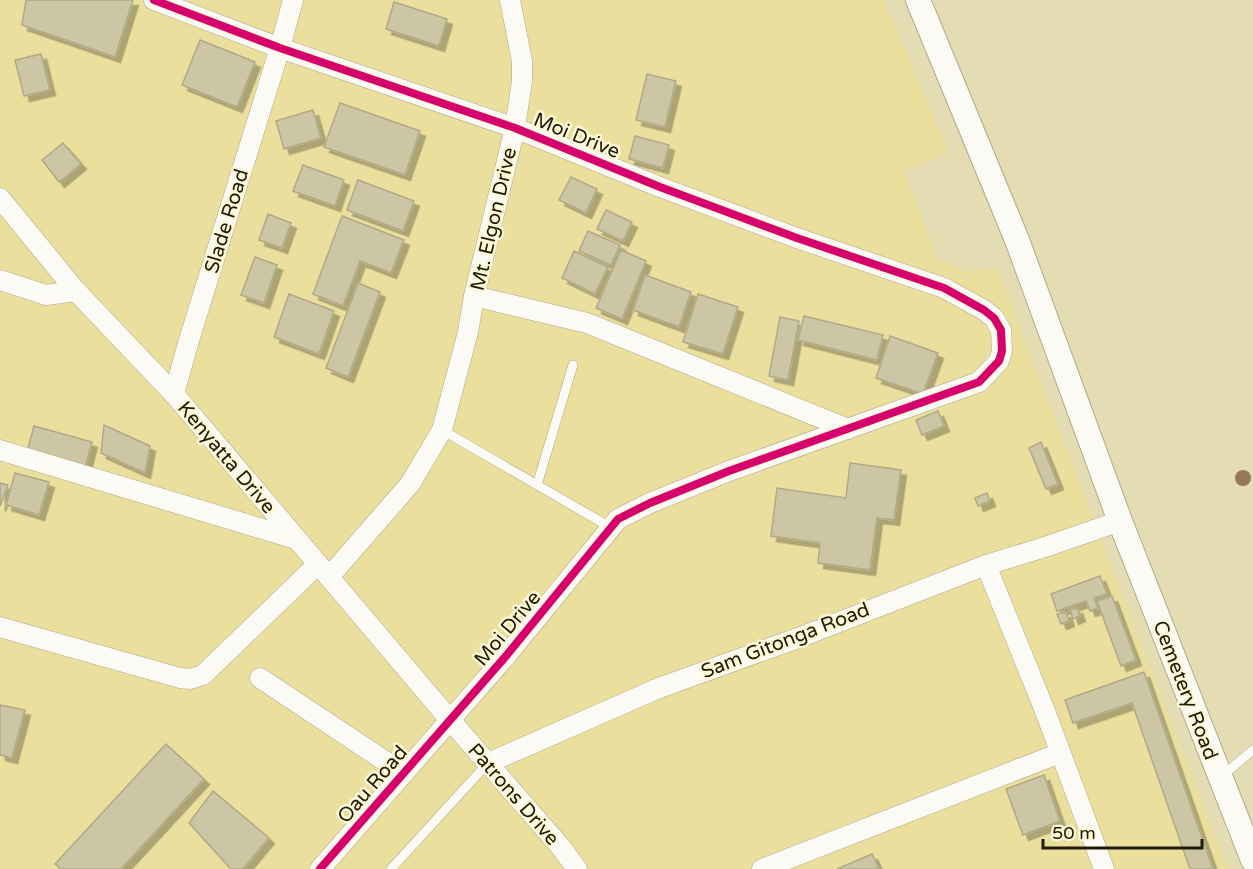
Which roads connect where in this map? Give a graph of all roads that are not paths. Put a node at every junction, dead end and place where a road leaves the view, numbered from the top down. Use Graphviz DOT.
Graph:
graph roads {
  1 [pos="154,0"];
  2 [pos="293,0"];
  3 [pos="510,0"];
  4 [pos="918,0"];
  5 [pos="280,48"];
  6 [pos="514,128"];
  7 [pos="0,198"];
  8 [pos="0,280"];
  9 [pos="76,291"];
  10 [pos="474,296"];
  11 [pos="573,365"];
  12 [pos="174,394"];
  13 [pos="848,429"];
  14 [pos="442,430"];
  15 [pos="0,450"];
  16 [pos="537,484"];
  17 [pos="1120,521"];
  18 [pos="610,527"];
  19 [pos="297,539"];
  20 [pos="986,565"];
  21 [pos="324,571"];
  22 [pos="0,627"];
  23 [pos="260,678"];
  24 [pos="450,720"];
  25 [pos="1253,750"];
  26 [pos="1060,753"];
  27 [pos="489,763"];
  28 [pos="404,773"];
  29 [pos="1220,778"];
  30 [pos="1253,860"];
  31 [pos="320,869"];
  32 [pos="391,869"];
  33 [pos="577,869"];
  34 [pos="762,869"];
  35 [pos="1104,869"];
  1 -- 5 [label="street, Moi Drive"];
  2 -- 5 [label="street, Slade Road"];
  3 -- 6 [label="street, Mt. Elgon Drive"];
  4 -- 17 [label="street, Cemetery Road"];
  5 -- 6 [label="street, Moi Drive"];
  5 -- 12 [label="street, Slade Road"];
  6 -- 10 [label="street, Mt. Elgon Drive"];
  6 -- 13 [label="street, Moi Drive"];
  7 -- 9 [label="street, Kenyatta Drive"];
  8 -- 9 [label="street"];
  9 -- 12 [label="street, Kenyatta Drive"];
  10 -- 13 [label="street"];
  10 -- 14 [label="street, Mt. Elgon Drive"];
  11 -- 16 [label="lane"];
  12 -- 19 [label="street, Kenyatta Drive"];
  13 -- 18 [label="street, Moi Drive"];
  14 -- 16 [label="lane"];
  14 -- 21 [label="street, Mt. Elgon Drive"];
  15 -- 19 [label="street"];
  16 -- 18 [label="lane"];
  17 -- 20 [label="street, Sam Gitonga Road"];
  17 -- 29 [label="street, Cemetery Road"];
  18 -- 24 [label="street, Moi Drive"];
  19 -- 21 [label="street, Kenyatta Drive"];
  20 -- 26 [label="street"];
  20 -- 27 [label="street, Sam Gitonga Road"];
  21 -- 22 [label="street, Mt. Elgon Drive"];
  21 -- 24 [label="street, Kenyatta Drive"];
  23 -- 28 [label="street"];
  24 -- 27 [label="street, Patrons Drive"];
  24 -- 28 [label="street, Oau Road"];
  25 -- 29 [label="lane"];
  26 -- 34 [label="street"];
  26 -- 35 [label="street"];
  27 -- 32 [label="lane"];
  27 -- 33 [label="street, Patrons Drive"];
  28 -- 31 [label="street, Oau Road"];
  29 -- 30 [label="street, Cemetery Road"];
}
